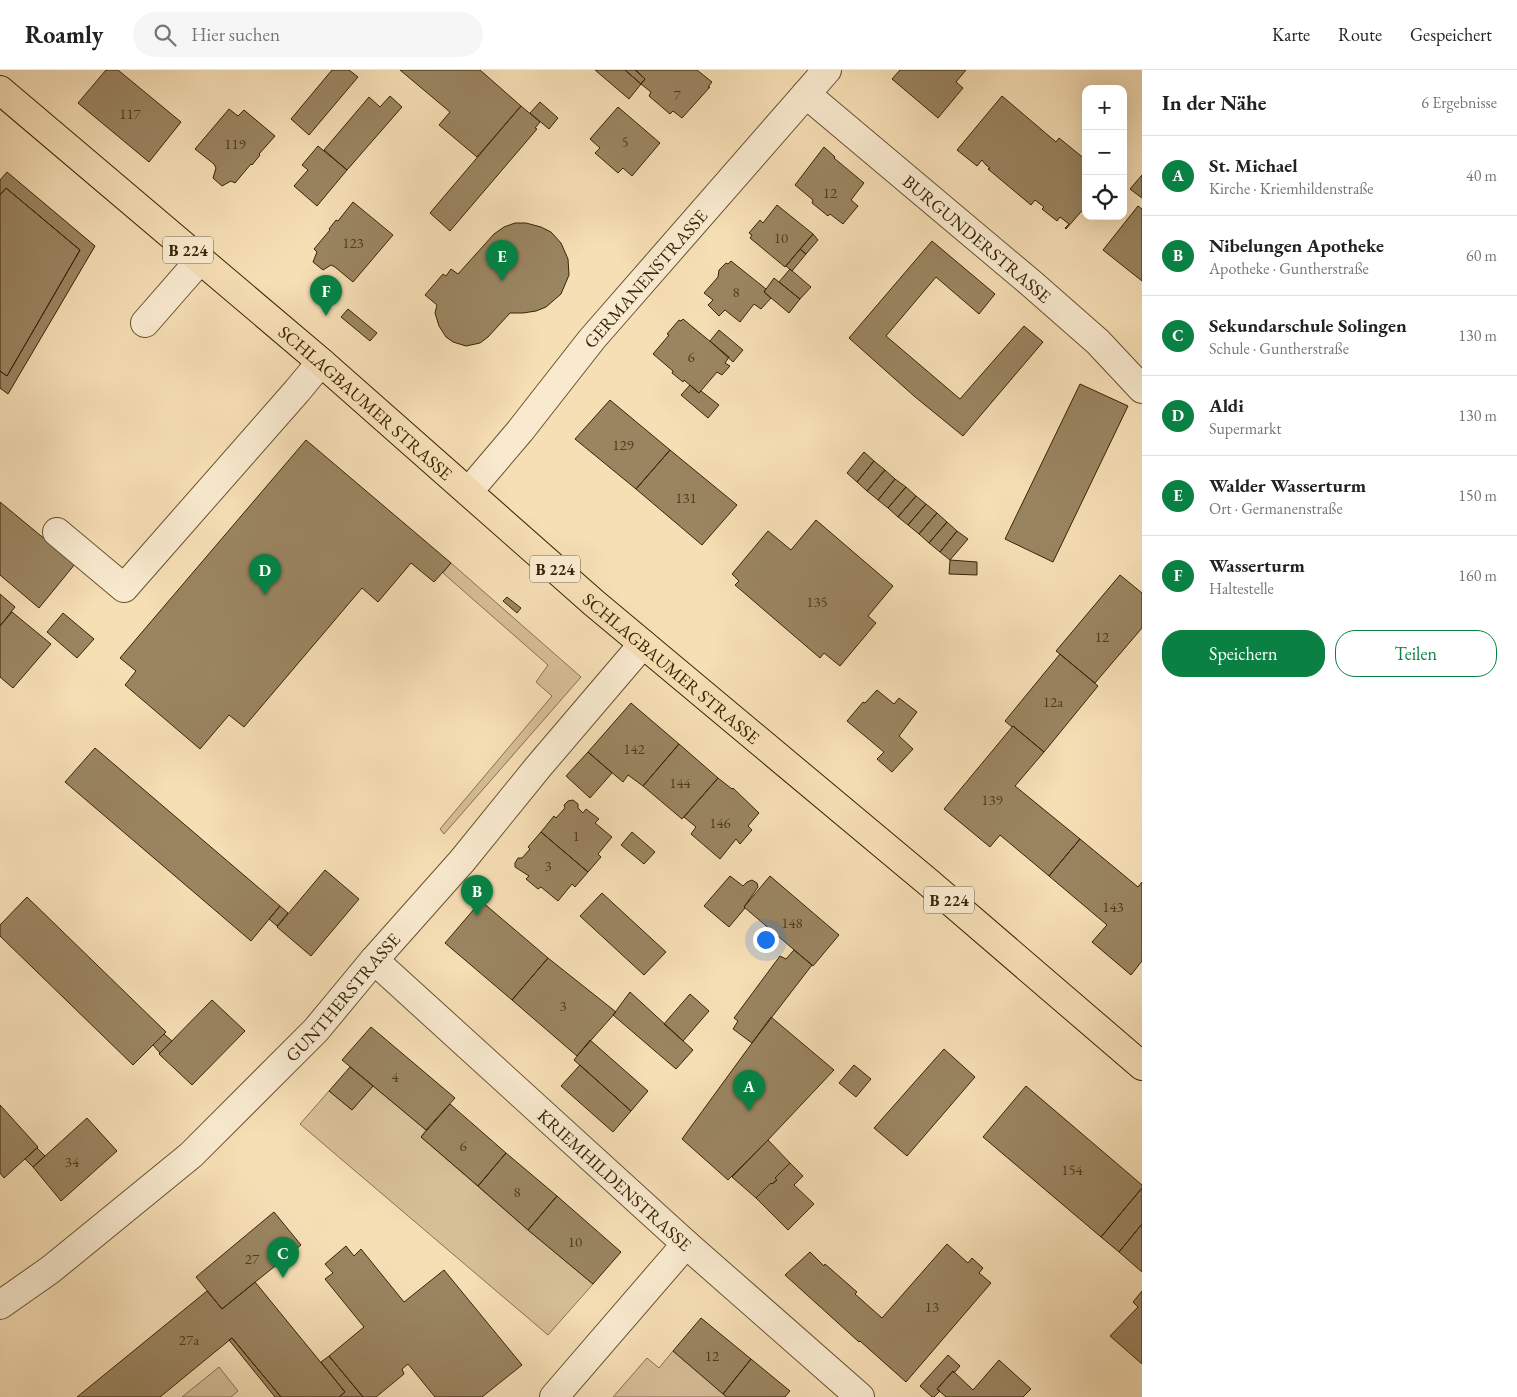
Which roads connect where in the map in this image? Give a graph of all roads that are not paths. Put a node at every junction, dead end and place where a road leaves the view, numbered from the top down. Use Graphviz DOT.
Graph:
graph roads {
  1 [pos="827,70"];
  2 [pos="0,90"];
  3 [pos="806,94"];
  4 [pos="200,260"];
  5 [pos="145,323"];
  6 [pos="321,362"];
  7 [pos="1142,389"];
  8 [pos="469,491"];
  9 [pos="57,532"];
  10 [pos="643,644"];
  11 [pos="374,960"];
  12 [pos="1142,1066"];
  13 [pos="686,1244"];
  14 [pos="0,1305"];
  15 [pos="554,1397"];
  16 [pos="860,1397"];
  1 -- 3 [label="street, GERMANENSTRASSE"];
  2 -- 4 [label="main road, SCHLAGBAUMER STRASSE / B 224"];
  3 -- 7 [label="street, BURGUNDERSTRASSE"];
  3 -- 8 [label="street, GERMANENSTRASSE"];
  4 -- 5 [label="street"];
  4 -- 6 [label="main road, SCHLAGBAUMER STRASSE / B 224"];
  6 -- 8 [label="main road, SCHLAGBAUMER STRASSE / B 224"];
  6 -- 9 [label="street"];
  8 -- 10 [label="main road, SCHLAGBAUMER STRASSE / B 224"];
  10 -- 11 [label="street, GUNTHERSTRASSE"];
  10 -- 12 [label="main road, SCHLAGBAUMER STRASSE / B 224"];
  11 -- 13 [label="street, KRIEMHILDENSTRASSE"];
  11 -- 14 [label="street, GUNTHERSTRASSE"];
  13 -- 15 [label="street"];
  13 -- 16 [label="street, KRIEMHILDENSTRASSE"];
}
